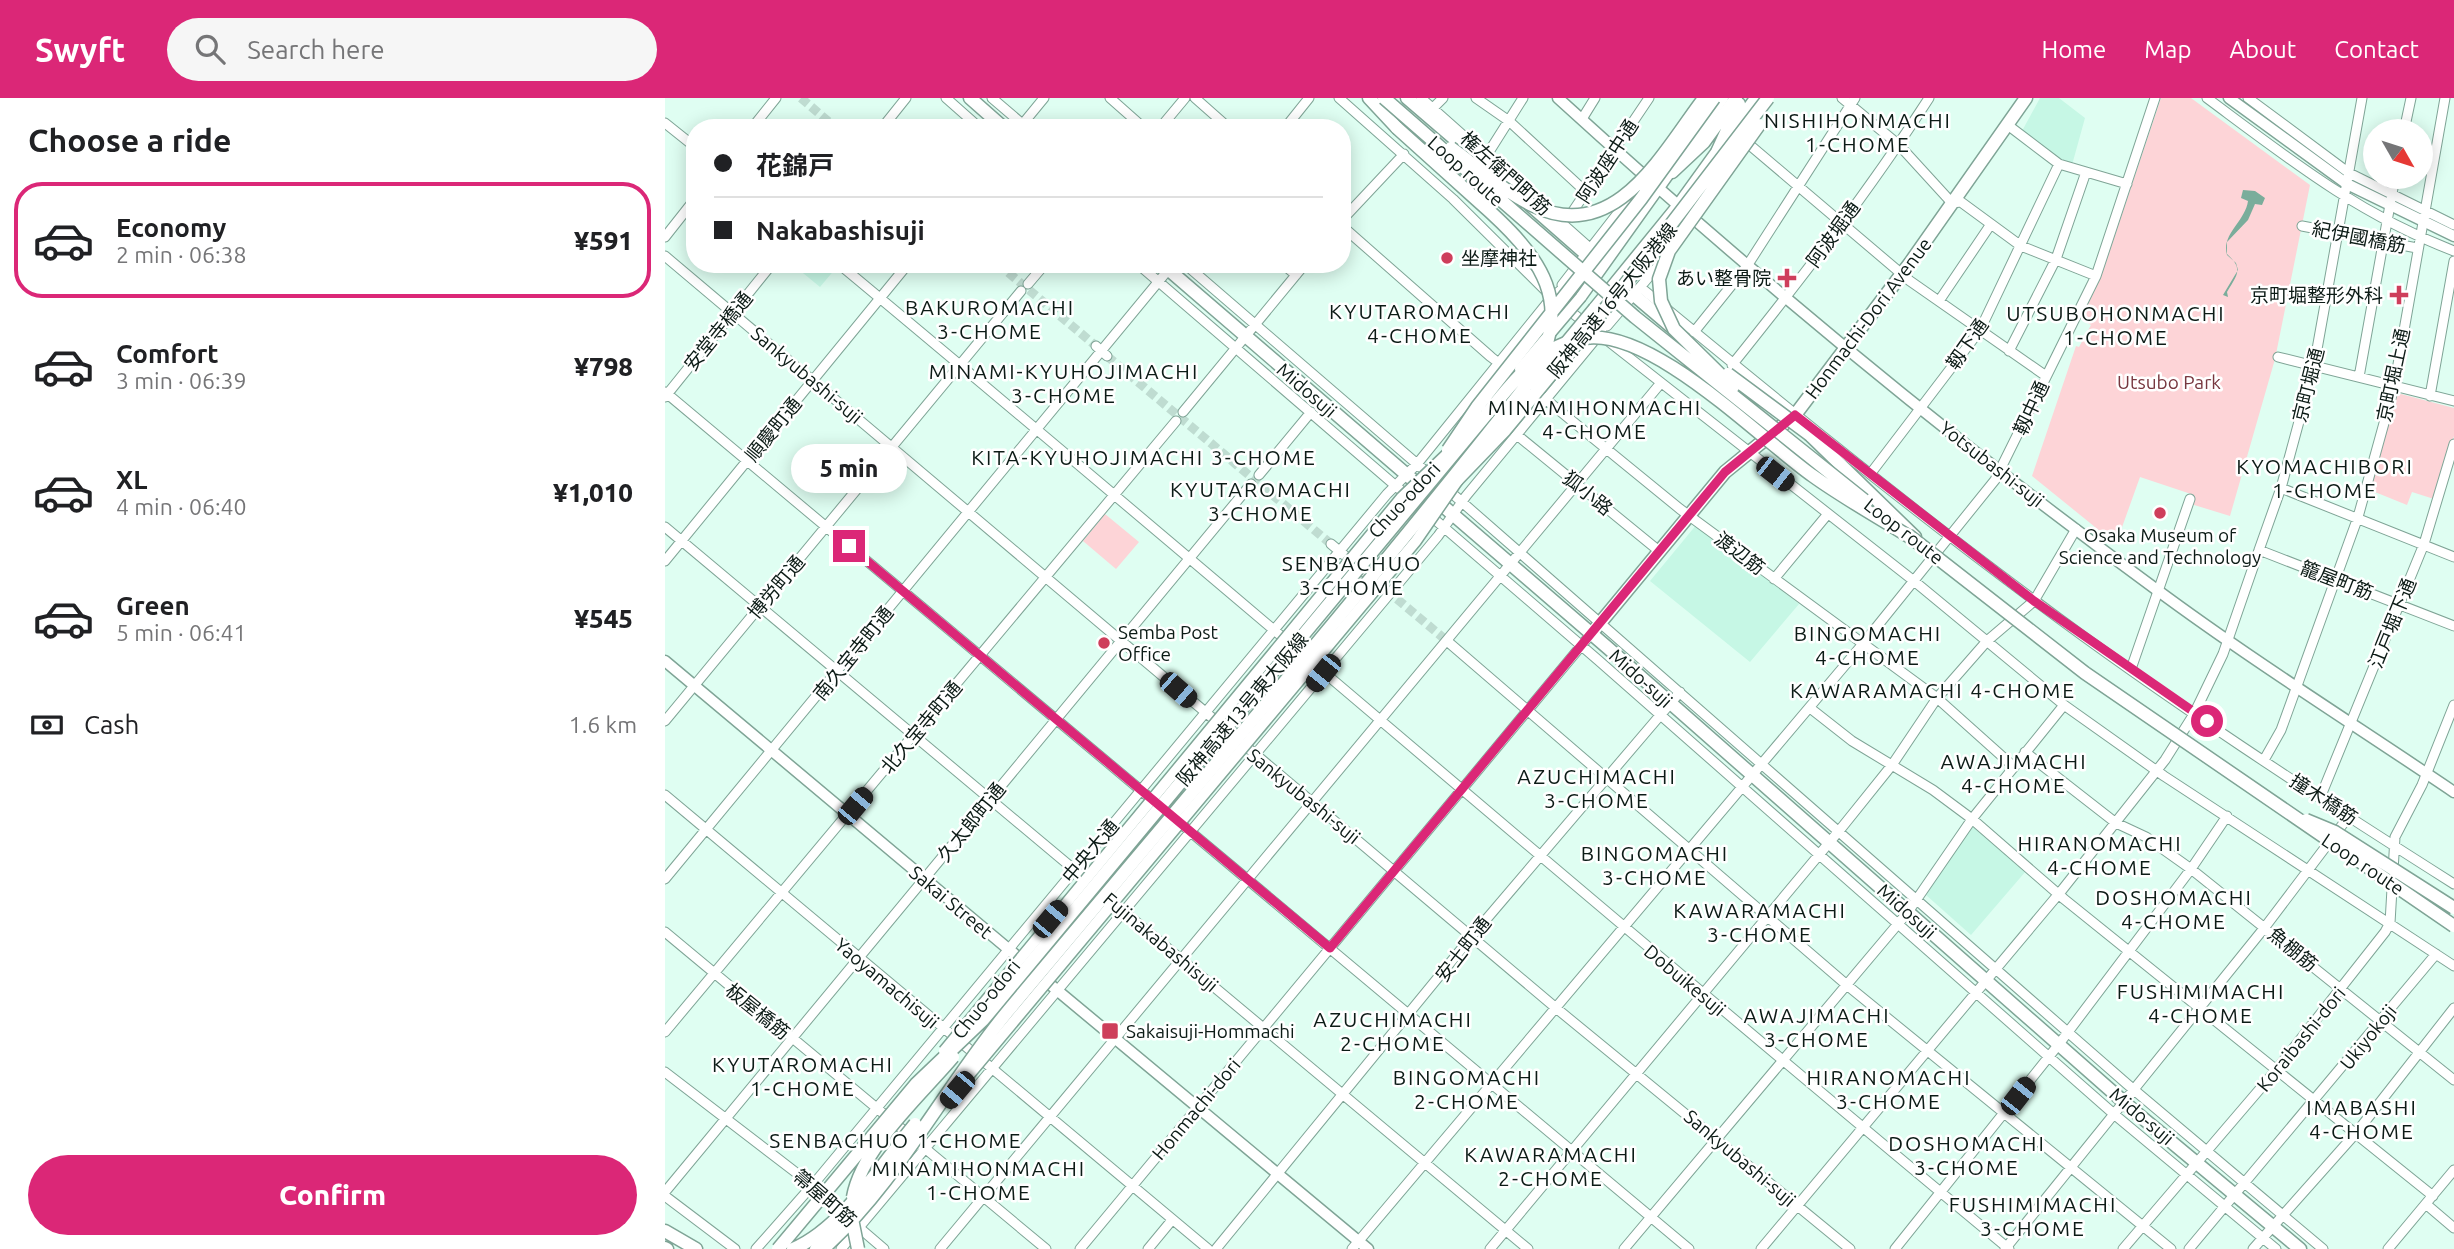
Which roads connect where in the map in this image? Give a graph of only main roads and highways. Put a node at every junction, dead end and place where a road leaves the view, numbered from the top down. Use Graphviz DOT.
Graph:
graph roads {
  1 [pos="970,98"];
  2 [pos="1369,98"];
  3 [pos="1384,98"];
  4 [pos="1407,98"];
  5 [pos="1558,98"];
  6 [pos="1714,98"];
  7 [pos="1744,98"];
  8 [pos="1755,98"];
  9 [pos="1768,98"];
  10 [pos="1775,98"];
  11 [pos="2026,98"];
  12 [pos="2229,98"];
  13 [pos="1700,99"];
  14 [pos="1731,103"];
  15 [pos="1405,116"];
  16 [pos="994,119"];
  17 [pos="1718,150"];
  18 [pos="1672,173"];
  19 [pos="1660,190"];
  20 [pos="1677,206"];
  21 [pos="2454,236"];
  22 [pos="1588,252"];
  23 [pos="1175,273"];
  24 [pos="1637,291"];
  25 [pos="1845,350"];
  26 [pos="1790,441"];
  27 [pos="1453,516"];
  28 [pos="1402,517"];
  29 [pos="1415,523"];
  30 [pos="1913,539"];
  31 [pos="1935,549"];
  32 [pos="1591,634"];
  33 [pos="665,661"];
  34 [pos="2454,792"];
  35 [pos="2283,811"];
  36 [pos="1829,842"];
  37 [pos="2454,908"];
  38 [pos="2454,926"];
  39 [pos="1986,979"];
  40 [pos="983,1020"];
  41 [pos="991,1032"];
  42 [pos="665,1231"];
  43 [pos="1360,1246"];
  44 [pos="696,1249"];
  45 [pos="778,1249"];
  46 [pos="793,1249"];
  47 [pos="815,1249"];
  48 [pos="823,1249"];
  49 [pos="858,1249"];
  50 [pos="2300,1249"];
  1 -- 16 [label="highway"];
  2 -- 29 [label="highway, bridge"];
  3 -- 15 [label="highway, Loop route, bridge"];
  4 -- 22 [label="highway, bridge"];
  5 -- 19 [label="main road, Yotsubashi-suji"];
  6 -- 28 [label="highway, 阪神高速16号大阪港線, bridge"];
  7 -- 14 [label="highway"];
  8 -- 17 [label="main road, Chuo-odori"];
  9 -- 29 [label="highway, 阪神高速16号大阪港線, bridge"];
  10 -- 26 [label="highway, bridge"];
  11 -- 25 [label="highway, Honmachi-Dori Avenue"];
  12 -- 21 [label="main road"];
  13 -- 15 [label="highway, bridge"];
  14 -- 17 [label="highway"];
  14 -- 18 [label="highway"];
  14 -- 18 [label="main road, Chuo-odori"];
  15 -- 26 [label="highway, Loop route, bridge"];
  17 -- 20 [label="main road, Chuo-odori"];
  18 -- 19 [label="main road, Chuo-odori"];
  19 -- 20 [label="main road, Yotsubashi-suji"];
  19 -- 45 [label="main road, Chuo-odori, bridge"];
  20 -- 25 [label="main road, Yotsubashi-suji"];
  20 -- 47 [label="main road, Chuo-odori, bridge"];
  23 -- 27 [label="highway, Midosuji"];
  24 -- 31 [label="highway, bridge"];
  25 -- 32 [label="highway, Honmachi-Dori Avenue"];
  25 -- 34 [label="main road, Yotsubashi-suji"];
  26 -- 30 [label="highway, Loop route, bridge"];
  27 -- 32 [label="highway, Mido-suji"];
  28 -- 30 [label="highway, bridge"];
  28 -- 40 [label="highway, 阪神高速13号東大阪線, bridge"];
  29 -- 41 [label="highway, 阪神高速13号東大阪線, bridge"];
  30 -- 31 [label="highway, Loop route, bridge"];
  31 -- 35 [label="highway, Loop route, bridge"];
  32 -- 36 [label="highway, Mido-suji"];
  33 -- 43 [label="main road, Sakai Street"];
  35 -- 37 [label="highway, bridge"];
  35 -- 38 [label="highway, Loop route, bridge"];
  36 -- 39 [label="highway, Midosuji"];
  39 -- 50 [label="highway, Mido-suji"];
  40 -- 45 [label="highway, 阪神高速13号東大阪線, bridge"];
  40 -- 49 [label="highway, bridge"];
  41 -- 46 [label="highway, bridge"];
  41 -- 48 [label="highway, 阪神高速13号東大阪線, bridge"];
  42 -- 44 [label="highway"];
}
